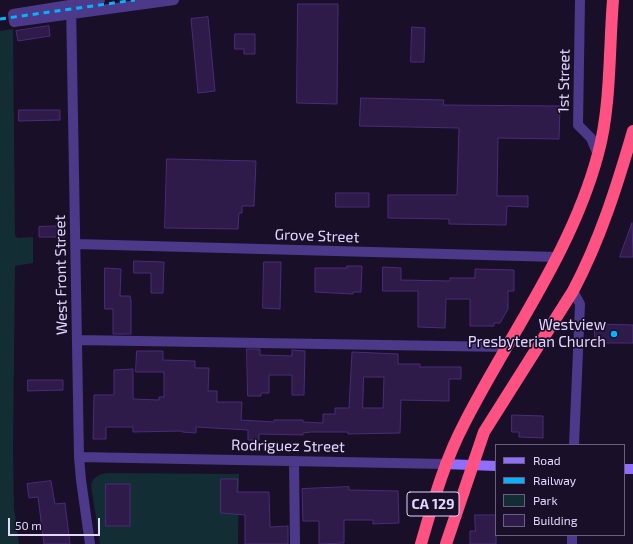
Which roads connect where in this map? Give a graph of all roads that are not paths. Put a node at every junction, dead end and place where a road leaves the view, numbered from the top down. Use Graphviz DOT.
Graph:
graph roads {
  1 [pos="100,0"];
  2 [pos="174,0"];
  3 [pos="580,0"];
  4 [pos="612,0"];
  5 [pos="71,9"];
  6 [pos="13,18"];
  7 [pos="633,131"];
  8 [pos="598,155"];
  9 [pos="76,244"];
  10 [pos="557,257"];
  11 [pos="573,291"];
  12 [pos="77,340"];
  13 [pos="507,347"];
  14 [pos="574,444"];
  15 [pos="80,457"];
  16 [pos="294,461"];
  17 [pos="445,464"];
  18 [pos="471,466"];
  19 [pos="495,466"];
  20 [pos="90,544"];
  21 [pos="295,544"];
  22 [pos="421,544"];
  23 [pos="446,544"];
  1 -- 5 [label="street"];
  2 -- 5 [label="street"];
  3 -- 8 [label="street, 1st Street"];
  4 -- 8 [label="highway, CA 129"];
  5 -- 6 [label="street"];
  5 -- 9 [label="street, West Front Street"];
  7 -- 11 [label="highway, CA 129"];
  8 -- 10 [label="highway, CA 129"];
  9 -- 10 [label="street, Grove Street"];
  9 -- 12 [label="street, West Front Street"];
  10 -- 13 [label="highway, CA 129"];
  11 -- 14 [label="street"];
  11 -- 18 [label="highway, CA 129"];
  12 -- 13 [label="street"];
  12 -- 15 [label="street, West Front Street"];
  13 -- 17 [label="highway, CA 129"];
  15 -- 16 [label="street, Rodriguez Street"];
  15 -- 20 [label="street, West Front Street"];
  16 -- 17 [label="street, Rodriguez Street"];
  16 -- 21 [label="street"];
  17 -- 18 [label="street, Rodriguez Street"];
  17 -- 22 [label="highway, CA 129"];
  18 -- 19 [label="street, Rodriguez Street"];
  18 -- 23 [label="highway, CA 129"];
}
